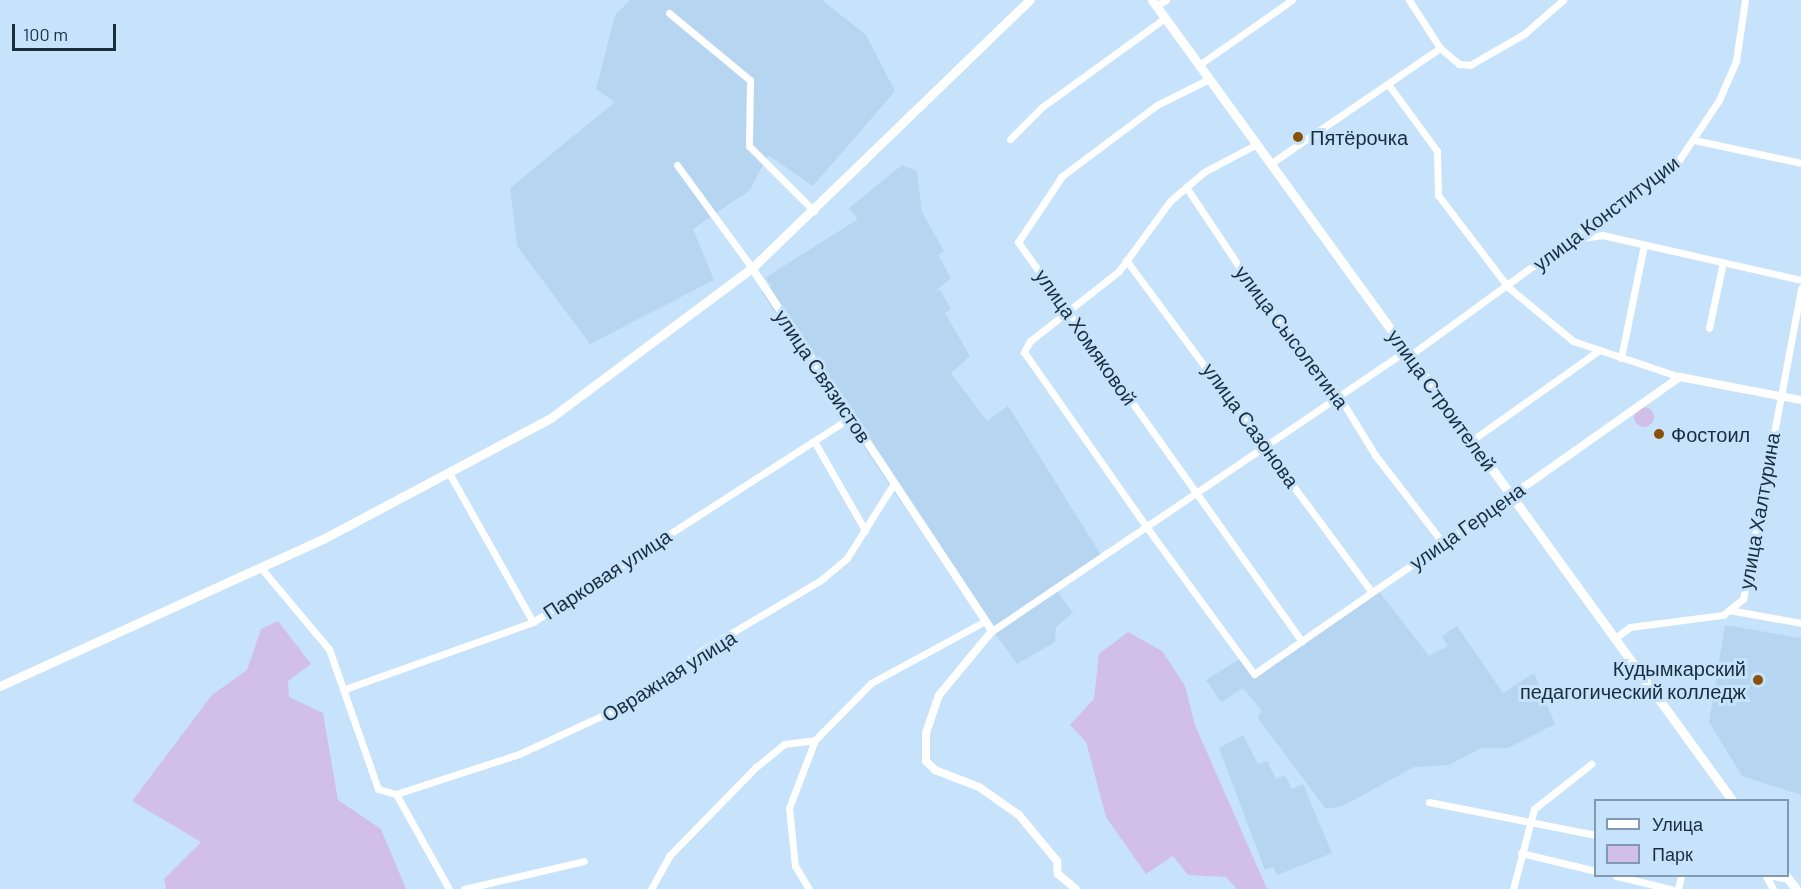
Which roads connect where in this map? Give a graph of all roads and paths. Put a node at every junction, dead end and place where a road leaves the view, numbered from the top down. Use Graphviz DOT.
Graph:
graph roads {
  1 [pos="1030,0"];
  2 [pos="1166,0"];
  3 [pos="1292,0"];
  4 [pos="1409,0"];
  5 [pos="1563,0"];
  6 [pos="1745,0"];
  7 [pos="1154,3"];
  8 [pos="669,13"];
  9 [pos="1165,18"];
  10 [pos="1440,48"];
  11 [pos="1199,65"];
  12 [pos="1209,79"];
  13 [pos="1388,84"];
  14 [pos="1010,138"];
  15 [pos="1694,140"];
  16 [pos="1257,144"];
  17 [pos="1801,163"];
  18 [pos="1270,164"];
  19 [pos="677,165"];
  20 [pos="1186,187"];
  21 [pos="814,211"];
  22 [pos="1573,240"];
  23 [pos="1644,245"];
  24 [pos="1126,260"];
  25 [pos="1723,262"];
  26 [pos="752,267"];
  27 [pos="1801,280"];
  28 [pos="1508,287"];
  29 [pos="1801,288"];
  30 [pos="1069,312"];
  31 [pos="1709,328"];
  32 [pos="1598,351"];
  33 [pos="1408,353"];
  34 [pos="1621,358"];
  35 [pos="1680,377"];
  36 [pos="1780,395"];
  37 [pos="1339,397"];
  38 [pos="1801,400"];
  39 [pos="848,419"];
  40 [pos="814,441"];
  41 [pos="1471,441"];
  42 [pos="1268,447"];
  43 [pos="449,473"];
  44 [pos="893,485"];
  45 [pos="1196,494"];
  46 [pos="1511,496"];
  47 [pos="1144,525"];
  48 [pos="865,530"];
  49 [pos="1443,543"];
  50 [pos="261,568"];
  51 [pos="1372,592"];
  52 [pos="1729,610"];
  53 [pos="985,621"];
  54 [pos="533,622"];
  55 [pos="1801,622"];
  56 [pos="992,631"];
  57 [pos="1615,638"];
  58 [pos="1302,641"];
  59 [pos="0,686"];
  60 [pos="345,689"];
  61 [pos="815,740"];
  62 [pos="1591,764"];
  63 [pos="396,794"];
  64 [pos="1731,799"];
  65 [pos="1429,802"];
  66 [pos="1528,822"];
  67 [pos="1594,835"];
  68 [pos="1521,853"];
  69 [pos="584,861"];
  70 [pos="1594,871"];
  71 [pos="1620,877"];
  72 [pos="1787,877"];
  73 [pos="449,889"];
  74 [pos="464,889"];
  75 [pos="651,889"];
  76 [pos="809,889"];
  77 [pos="1076,889"];
  78 [pos="1513,889"];
  79 [pos="1671,889"];
  80 [pos="1796,889"];
  1 -- 21 [label="main road"];
  2 -- 7 [label="street"];
  3 -- 11 [label="street"];
  4 -- 10 [label="street"];
  5 -- 10 [label="street"];
  6 -- 15 [label="street, улица Конституции"];
  7 -- 9 [label="main road, улица Строителей"];
  8 -- 21 [label="street"];
  9 -- 11 [label="main road, улица Строителей"];
  9 -- 14 [label="street"];
  10 -- 13 [label="street"];
  11 -- 12 [label="main road, улица Строителей"];
  12 -- 16 [label="main road, улица Строителей"];
  12 -- 30 [label="street, улица Хомяковой"];
  13 -- 18 [label="street"];
  13 -- 28 [label="street"];
  15 -- 17 [label="street"];
  15 -- 22 [label="street, улица Конституции"];
  16 -- 18 [label="main road, улица Строителей"];
  16 -- 20 [label="street"];
  18 -- 33 [label="main road, улица Строителей"];
  19 -- 26 [label="street"];
  20 -- 24 [label="street"];
  20 -- 37 [label="street, улица Сысолетина"];
  21 -- 26 [label="main road"];
  22 -- 23 [label="street"];
  22 -- 28 [label="street, улица Конституции"];
  23 -- 25 [label="street"];
  23 -- 34 [label="street"];
  24 -- 30 [label="street"];
  24 -- 42 [label="street, улица Сазонова"];
  25 -- 27 [label="street"];
  25 -- 31 [label="street"];
  26 -- 39 [label="street, улица Связистов"];
  26 -- 43 [label="main road"];
  28 -- 32 [label="street"];
  28 -- 33 [label="street, улица Конституции"];
  29 -- 36 [label="street, улица Халтурина"];
  30 -- 45 [label="street, улица Хомяковой"];
  30 -- 47 [label="street"];
  32 -- 34 [label="street"];
  32 -- 41 [label="street"];
  33 -- 37 [label="street, улица Конституции"];
  33 -- 41 [label="main road, улица Строителей"];
  34 -- 35 [label="street"];
  35 -- 36 [label="street"];
  35 -- 46 [label="street, улица Герцена"];
  36 -- 38 [label="street"];
  36 -- 52 [label="street, улица Халтурина"];
  37 -- 42 [label="street, улица Конституции"];
  37 -- 49 [label="street, улица Сысолетина"];
  39 -- 40 [label="street, Парковая улица"];
  39 -- 44 [label="street, улица Связистов"];
  40 -- 48 [label="street"];
  40 -- 54 [label="street, Парковая улица"];
  41 -- 46 [label="main road, улица Строителей"];
  42 -- 45 [label="street, улица Конституции"];
  42 -- 51 [label="street, улица Сазонова"];
  43 -- 50 [label="main road"];
  43 -- 54 [label="street"];
  44 -- 48 [label="street, Овражная улица"];
  44 -- 53 [label="street, улица Связистов"];
  45 -- 47 [label="street, улица Конституции"];
  45 -- 58 [label="street, улица Хомяковой"];
  46 -- 49 [label="street, улица Герцена"];
  46 -- 57 [label="main road, улица Строителей"];
  47 -- 56 [label="street, улица Конституции"];
  47 -- 58 [label="street, улица Герцена"];
  48 -- 63 [label="street, Овражная улица"];
  49 -- 51 [label="street, улица Герцена"];
  50 -- 59 [label="main road"];
  50 -- 60 [label="street"];
  51 -- 58 [label="street, улица Герцена"];
  52 -- 55 [label="street"];
  52 -- 57 [label="street, улица Халтурина"];
  53 -- 56 [label="street, улица Связистов"];
  53 -- 61 [label="street"];
  54 -- 60 [label="street, Парковая улица"];
  56 -- 77 [label="street"];
  57 -- 64 [label="main road, улица Строителей"];
  60 -- 63 [label="street"];
  61 -- 75 [label="street"];
  61 -- 76 [label="street"];
  62 -- 66 [label="street"];
  63 -- 73 [label="street"];
  65 -- 66 [label="street"];
  66 -- 67 [label="street"];
  66 -- 68 [label="street"];
  68 -- 70 [label="street"];
  68 -- 78 [label="street"];
  69 -- 74 [label="street"];
  71 -- 79 [label="street"];
  72 -- 80 [label="main road"];
}
